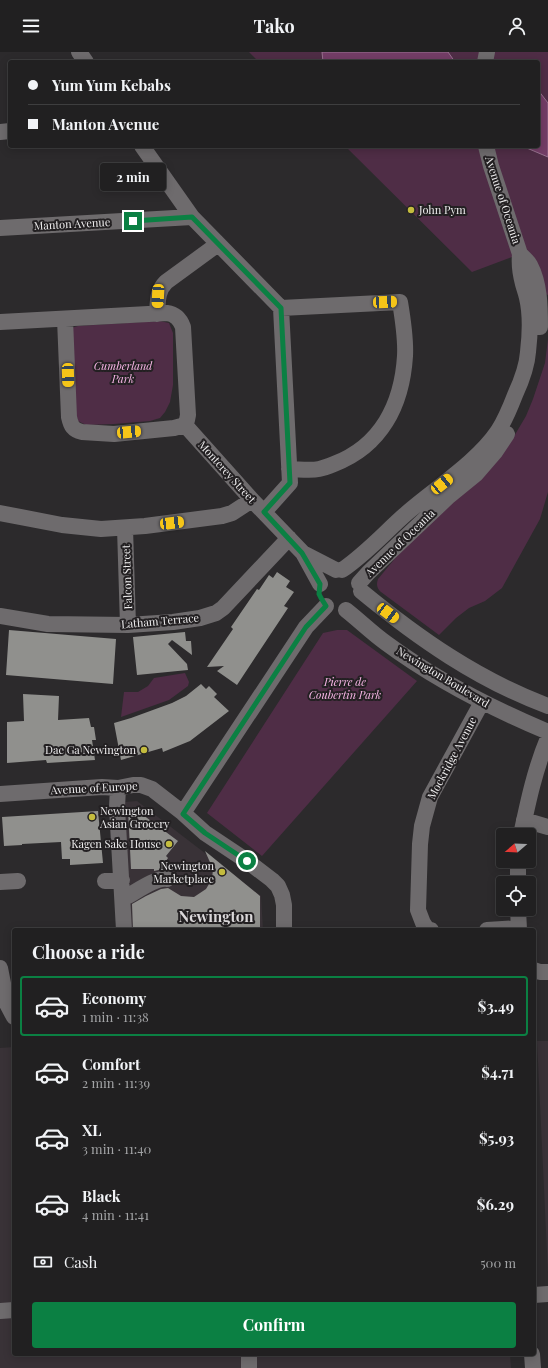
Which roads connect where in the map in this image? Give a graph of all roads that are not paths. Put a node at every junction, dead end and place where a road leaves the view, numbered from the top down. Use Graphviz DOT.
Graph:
graph roads {
  1 [pos="143,148"];
  2 [pos="486,148"];
  3 [pos="192,217"];
  4 [pos="0,228"];
  5 [pos="218,244"];
  6 [pos="520,254"];
  7 [pos="281,308"];
  8 [pos="157,314"];
  9 [pos="65,319"];
  10 [pos="0,322"];
  11 [pos="185,424"];
  12 [pos="289,470"];
  13 [pos="252,500"];
  14 [pos="264,512"];
  15 [pos="0,513"];
  16 [pos="125,528"];
  17 [pos="289,538"];
  18 [pos="302,553"];
  19 [pos="339,570"];
  20 [pos="320,584"];
  21 [pos="360,587"];
  22 [pos="326,606"];
  23 [pos="346,610"];
  24 [pos="0,616"];
  25 [pos="128,625"];
  26 [pos="482,702"];
  27 [pos="548,706"];
  28 [pos="548,732"];
  29 [pos="548,738"];
  30 [pos="118,788"];
  31 [pos="0,794"];
  32 [pos="183,814"];
  33 [pos="548,827"];
  34 [pos="522,828"];
  35 [pos="167,879"];
  36 [pos="105,880"];
  37 [pos="122,880"];
  38 [pos="18,881"];
  39 [pos="0,882"];
  40 [pos="128,896"];
  41 [pos="518,916"];
  42 [pos="124,928"];
  43 [pos="284,928"];
  44 [pos="426,928"];
  45 [pos="519,928"];
  46 [pos="0,968"];
  47 [pos="536,971"];
  48 [pos="548,972"];
  49 [pos="0,1013"];
  50 [pos="12,1013"];
  51 [pos="12,1021"];
  52 [pos="548,1294"];
  53 [pos="536,1295"];
  54 [pos="12,1310"];
  55 [pos="0,1311"];
  56 [pos="248,1356"];
  57 [pos="532,1356"];
  58 [pos="249,1368"];
  59 [pos="533,1368"];
  1 -- 3 [label="street"];
  2 -- 6 [label="street, Avenue of Oceania"];
  3 -- 4 [label="street, Manton Avenue"];
  3 -- 5 [label="street"];
  5 -- 7 [label="street"];
  5 -- 8 [label="street"];
  6 -- 19 [label="street, Avenue of Oceania"];
  6 -- 21 [label="street, Avenue of Oceania"];
  7 -- 12 [label="street"];
  7 -- 12 [label="street"];
  8 -- 9 [label="street"];
  8 -- 11 [label="street"];
  9 -- 10 [label="street"];
  9 -- 11 [label="street"];
  11 -- 13 [label="street, Monterey Street"];
  12 -- 14 [label="street"];
  13 -- 14 [label="street, Monterey Street"];
  13 -- 16 [label="street"];
  14 -- 17 [label="street, Monterey Street"];
  15 -- 16 [label="street"];
  16 -- 25 [label="street, Falcon Street"];
  17 -- 18 [label="street, Monterey Street"];
  17 -- 25 [label="street, Latham Terrace"];
  18 -- 19 [label="street, Monterey Street"];
  18 -- 20 [label="street, Monterey Street"];
  19 -- 20 [label="street"];
  19 -- 21 [label="street"];
  20 -- 22 [label="street"];
  21 -- 23 [label="street"];
  21 -- 27 [label="street, Newington Boulevard"];
  22 -- 23 [label="street"];
  22 -- 32 [label="street"];
  23 -- 26 [label="street, Newington Boulevard"];
  24 -- 25 [label="street, Latham Terrace"];
  26 -- 28 [label="street, Newington Boulevard"];
  26 -- 44 [label="street, Mockridge Avenue"];
  29 -- 34 [label="street"];
  30 -- 31 [label="street, Avenue of Europe"];
  30 -- 32 [label="street, Avenue of Europe"];
  30 -- 37 [label="street"];
  32 -- 43 [label="street, Avenue of Europe"];
  33 -- 34 [label="street"];
  35 -- 40 [label="street"];
  36 -- 37 [label="street"];
  37 -- 42 [label="street"];
  38 -- 39 [label="street"];
  41 -- 45 [label="street"];
  46 -- 50 [label="street"];
  47 -- 48 [label="street"];
  49 -- 51 [label="street"];
  52 -- 53 [label="street"];
  54 -- 55 [label="street"];
  56 -- 58 [label="street"];
  57 -- 59 [label="street"];
}
